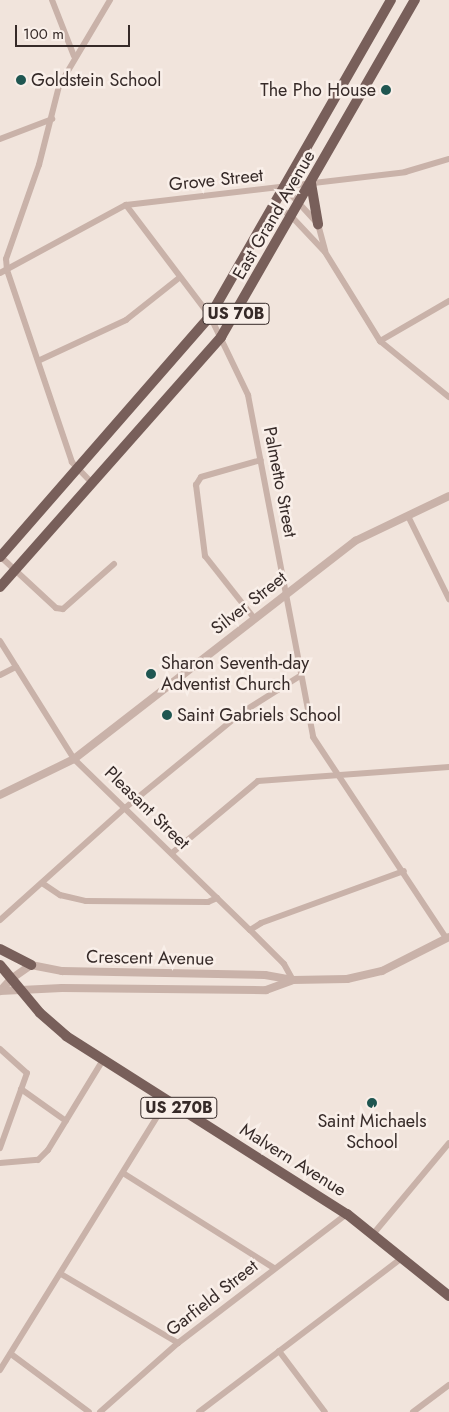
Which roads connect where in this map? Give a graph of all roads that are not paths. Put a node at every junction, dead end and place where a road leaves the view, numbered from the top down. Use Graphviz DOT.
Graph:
graph roads {
  1 [pos="52,0"];
  2 [pos="110,0"];
  3 [pos="390,0"];
  4 [pos="415,0"];
  5 [pos="74,56"];
  6 [pos="52,119"];
  7 [pos="0,139"];
  8 [pos="449,159"];
  9 [pos="439,164"];
  10 [pos="449,165"];
  11 [pos="311,183"];
  12 [pos="284,188"];
  13 [pos="300,203"];
  14 [pos="126,205"];
  15 [pos="275,205"];
  16 [pos="292,217"];
  17 [pos="318,224"];
  18 [pos="325,252"];
  19 [pos="7,270"];
  20 [pos="0,273"];
  21 [pos="179,278"];
  22 [pos="449,301"];
  23 [pos="210,316"];
  24 [pos="222,337"];
  25 [pos="380,341"];
  26 [pos="40,360"];
  27 [pos="449,397"];
  28 [pos="261,460"];
  29 [pos="76,468"];
  30 [pos="92,483"];
  31 [pos="449,496"];
  32 [pos="408,516"];
  33 [pos="0,557"];
  34 [pos="114,564"];
  35 [pos="15,571"];
  36 [pos="0,587"];
  37 [pos="286,593"];
  38 [pos="449,599"];
  39 [pos="254,618"];
  40 [pos="0,641"];
  41 [pos="16,667"];
  42 [pos="0,675"];
  43 [pos="300,676"];
  44 [pos="74,759"];
  45 [pos="449,767"];
  46 [pos="336,774"];
  47 [pos="0,795"];
  48 [pos="125,808"];
  49 [pos="172,853"];
  50 [pos="404,872"];
  51 [pos="42,883"];
  52 [pos="217,898"];
  53 [pos="0,920"];
  54 [pos="250,930"];
  55 [pos="448,938"];
  56 [pos="0,949"];
  57 [pos="0,964"];
  58 [pos="31,965"];
  59 [pos="62,971"];
  60 [pos="169,973"];
  61 [pos="11,979"];
  62 [pos="293,980"];
  63 [pos="62,988"];
  64 [pos="20,990"];
  65 [pos="169,990"];
  66 [pos="0,991"];
  67 [pos="0,1049"];
  68 [pos="103,1060"];
  69 [pos="21,1089"];
  70 [pos="167,1101"];
  71 [pos="66,1121"];
  72 [pos="449,1143"];
  73 [pos="0,1148"];
  74 [pos="0,1163"];
  75 [pos="123,1173"];
  76 [pos="347,1214"];
  77 [pos="374,1233"];
  78 [pos="404,1256"];
  79 [pos="274,1268"];
  80 [pos="61,1274"];
  81 [pos="449,1296"];
  82 [pos="178,1343"];
  83 [pos="279,1351"];
  84 [pos="11,1354"];
  85 [pos="0,1370"];
  86 [pos="449,1385"];
  87 [pos="89,1412"];
  88 [pos="100,1412"];
  89 [pos="199,1412"];
  90 [pos="325,1412"];
  91 [pos="413,1412"];
  1 -- 5 [label="street"];
  2 -- 5 [label="street"];
  3 -- 12 [label="main road, East Grand Avenue / US 70B"];
  4 -- 11 [label="main road, East Grand Avenue / US 70B"];
  5 -- 6 [label="street"];
  6 -- 7 [label="street"];
  6 -- 19 [label="street"];
  8 -- 9 [label="street, Grove Street"];
  9 -- 10 [label="street"];
  9 -- 11 [label="street, Grove Street"];
  11 -- 12 [label="street, Grove Street"];
  11 -- 13 [label="main road, East Grand Avenue / US 70B"];
  11 -- 17 [label="main road"];
  12 -- 13 [label="street"];
  12 -- 14 [label="street, Grove Street"];
  12 -- 15 [label="main road, East Grand Avenue / US 70B"];
  13 -- 16 [label="main road, East Grand Avenue / US 70B"];
  13 -- 17 [label="street"];
  14 -- 19 [label="street, Grove Street"];
  14 -- 21 [label="street, Palmetto Street"];
  15 -- 16 [label="street"];
  15 -- 23 [label="main road, East Grand Avenue / US 70B"];
  16 -- 18 [label="street"];
  16 -- 24 [label="main road, East Grand Avenue / US 70B"];
  17 -- 18 [label="street"];
  18 -- 25 [label="street"];
  19 -- 20 [label="street, Grove Street"];
  19 -- 26 [label="street"];
  21 -- 23 [label="street, Palmetto Street"];
  21 -- 26 [label="street"];
  22 -- 25 [label="street"];
  23 -- 24 [label="street, Palmetto Street"];
  23 -- 29 [label="main road, East Grand Avenue / US 70B"];
  24 -- 28 [label="street, Palmetto Street"];
  24 -- 30 [label="main road, East Grand Avenue / US 70B"];
  25 -- 27 [label="street"];
  26 -- 29 [label="street"];
  28 -- 37 [label="street, Palmetto Street"];
  28 -- 39 [label="street"];
  29 -- 30 [label="street"];
  29 -- 33 [label="main road, East Grand Avenue / US 70B"];
  30 -- 35 [label="main road, East Grand Avenue / US 70B"];
  31 -- 32 [label="street, Silver Street"];
  32 -- 37 [label="street, Silver Street"];
  32 -- 38 [label="street"];
  33 -- 35 [label="street"];
  34 -- 35 [label="street"];
  35 -- 36 [label="main road, East Grand Avenue / US 70B"];
  37 -- 39 [label="street, Silver Street"];
  37 -- 43 [label="street, Palmetto Street"];
  39 -- 44 [label="street, Silver Street"];
  40 -- 41 [label="street, Pleasant Street"];
  41 -- 42 [label="street"];
  41 -- 44 [label="street, Pleasant Street"];
  43 -- 46 [label="street, Palmetto Street"];
  43 -- 48 [label="street"];
  44 -- 47 [label="street, Silver Street"];
  44 -- 48 [label="street, Pleasant Street"];
  45 -- 46 [label="street"];
  46 -- 49 [label="street"];
  46 -- 50 [label="street, Palmetto Street"];
  48 -- 49 [label="street, Pleasant Street"];
  48 -- 51 [label="street"];
  49 -- 52 [label="street, Pleasant Street"];
  50 -- 54 [label="street"];
  50 -- 55 [label="street, Palmetto Street"];
  51 -- 52 [label="street"];
  51 -- 53 [label="street"];
  52 -- 54 [label="street, Pleasant Street"];
  54 -- 62 [label="street, Pleasant Street"];
  55 -- 62 [label="street, Crescent Avenue"];
  56 -- 58 [label="main road"];
  57 -- 61 [label="main road, Malvern Avenue / US 270B"];
  58 -- 59 [label="street, Crescent Avenue"];
  58 -- 61 [label="street"];
  59 -- 60 [label="street, Crescent Avenue"];
  59 -- 63 [label="street"];
  60 -- 62 [label="street, Crescent Avenue"];
  60 -- 65 [label="street"];
  61 -- 64 [label="main road, Malvern Avenue / US 270B"];
  61 -- 66 [label="street"];
  62 -- 65 [label="street, Crescent Avenue"];
  63 -- 64 [label="street, Crescent Avenue"];
  63 -- 65 [label="street, Crescent Avenue"];
  64 -- 66 [label="street, Crescent Avenue"];
  64 -- 68 [label="main road, Malvern Avenue / US 270B"];
  67 -- 69 [label="street"];
  68 -- 70 [label="main road, Malvern Avenue / US 270B"];
  68 -- 71 [label="street"];
  69 -- 71 [label="street"];
  69 -- 73 [label="street"];
  70 -- 75 [label="street"];
  70 -- 76 [label="main road, Malvern Avenue / US 270B"];
  71 -- 74 [label="street"];
  72 -- 77 [label="street"];
  75 -- 79 [label="street"];
  75 -- 80 [label="street"];
  76 -- 77 [label="main road, Malvern Avenue / US 270B"];
  76 -- 79 [label="street, Garfield Street"];
  77 -- 78 [label="main road, Malvern Avenue / US 270B"];
  78 -- 81 [label="main road, Malvern Avenue / US 270B"];
  78 -- 83 [label="street"];
  79 -- 82 [label="street, Garfield Street"];
  80 -- 82 [label="street"];
  80 -- 84 [label="street"];
  82 -- 88 [label="street, Garfield Street"];
  83 -- 89 [label="street"];
  83 -- 90 [label="street"];
  84 -- 85 [label="street"];
  84 -- 87 [label="street"];
  86 -- 91 [label="street"];
}
